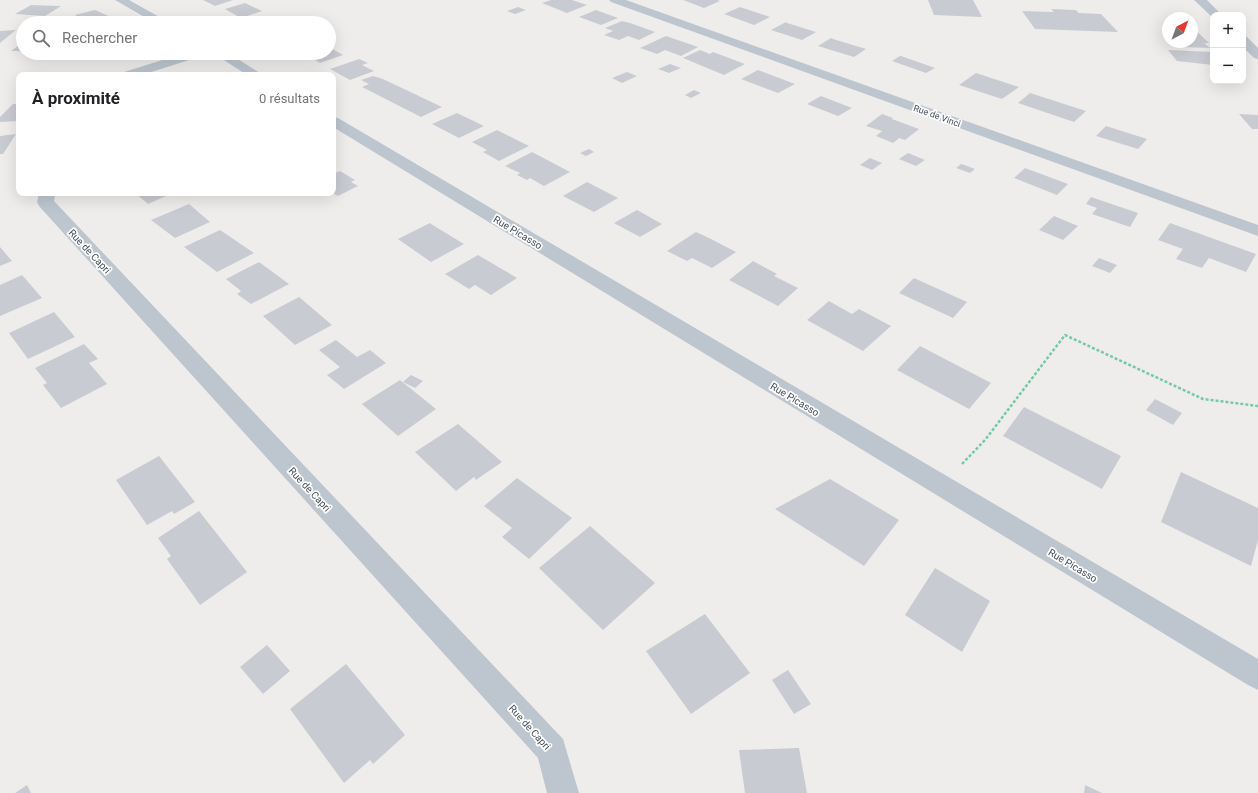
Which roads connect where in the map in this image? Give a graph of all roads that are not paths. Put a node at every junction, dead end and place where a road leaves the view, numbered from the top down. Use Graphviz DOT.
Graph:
graph roads {
  1 [pos="121,0"];
  2 [pos="615,0"];
  3 [pos="1200,0"];
  4 [pos="1213,12"];
  5 [pos="151,16"];
  6 [pos="1246,43"];
  7 [pos="1258,55"];
  8 [pos="176,60"];
  9 [pos="231,60"];
  10 [pos="138,72"];
  11 [pos="251,72"];
  12 [pos="336,123"];
  13 [pos="46,196"];
  14 [pos="1258,231"];
  15 [pos="1258,675"];
  16 [pos="563,793"];
  1 -- 5 [label="street"];
  2 -- 14 [label="street, Rue de Vinci"];
  3 -- 4 [label="street"];
  6 -- 7 [label="street"];
  8 -- 10 [label="street"];
  9 -- 11 [label="street"];
  12 -- 15 [label="street, Rue Picasso"];
  13 -- 16 [label="street, Rue de Capri"];
}
